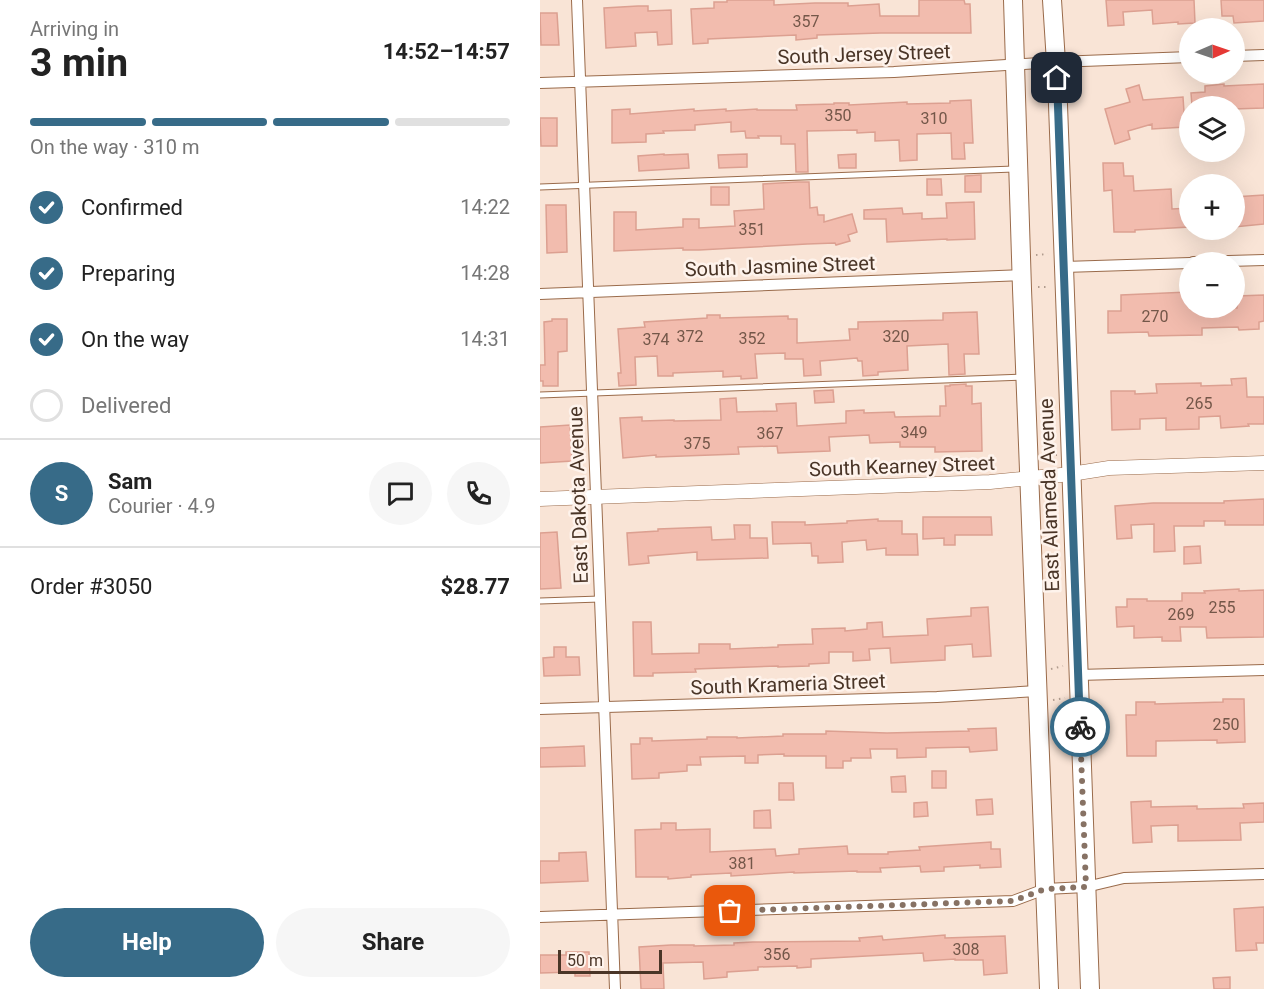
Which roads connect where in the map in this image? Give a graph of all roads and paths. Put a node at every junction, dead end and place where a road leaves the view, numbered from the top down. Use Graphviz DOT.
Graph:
graph roads {
  1 [pos="577,0"];
  2 [pos="1013,0"];
  3 [pos="1052,0"];
  4 [pos="1264,55"];
  5 [pos="1245,56"];
  6 [pos="1179,57"];
  7 [pos="1056,62"];
  8 [pos="1016,65"];
  9 [pos="580,81"];
  10 [pos="540,82"];
  11 [pos="1019,169"];
  12 [pos="584,185"];
  13 [pos="540,187"];
  14 [pos="1032,255"];
  15 [pos="1059,260"];
  16 [pos="1264,260"];
  17 [pos="1245,261"];
  18 [pos="1179,263"];
  19 [pos="1028,281"];
  20 [pos="1056,287"];
  21 [pos="588,292"];
  22 [pos="540,294"];
  23 [pos="1025,377"];
  24 [pos="592,393"];
  25 [pos="540,395"];
  26 [pos="1062,454"];
  27 [pos="1043,456"];
  28 [pos="1264,463"];
  29 [pos="1071,474"];
  30 [pos="1030,478"];
  31 [pos="596,497"];
  32 [pos="540,499"];
  33 [pos="600,599"];
  34 [pos="540,602"];
  35 [pos="1047,670"];
  36 [pos="1074,670"];
  37 [pos="1264,670"];
  38 [pos="1043,696"];
  39 [pos="1068,698"];
  40 [pos="604,707"];
  41 [pos="540,709"];
  42 [pos="1264,874"];
  43 [pos="1086,887"];
  44 [pos="1045,889"];
  45 [pos="612,915"];
  46 [pos="540,917"];
  47 [pos="615,989"];
  48 [pos="1049,989"];
  49 [pos="1090,989"];
  1 -- 9 [label="street, East Dakota Avenue"];
  2 -- 8 [label="main road, East Alameda Avenue"];
  3 -- 7 [label="main road, East Alameda Avenue"];
  4 -- 5 [label="street"];
  6 -- 7 [label="street, South Jersey Street"];
  7 -- 8 [label="street, South Jersey Street"];
  7 -- 15 [label="main road, East Alameda Avenue"];
  8 -- 9 [label="street, South Jersey Street"];
  8 -- 11 [label="main road, East Alameda Avenue"];
  9 -- 10 [label="street, South Jersey Street"];
  9 -- 12 [label="street, East Dakota Avenue"];
  11 -- 12 [label="lane"];
  11 -- 19 [label="main road, East Alameda Avenue"];
  12 -- 13 [label="lane"];
  12 -- 21 [label="street, East Dakota Avenue"];
  14 -- 15 [label="path"];
  15 -- 18 [label="street"];
  15 -- 29 [label="main road, East Alameda Avenue"];
  16 -- 17 [label="street"];
  19 -- 20 [label="path"];
  19 -- 21 [label="street, South Jasmine Street"];
  19 -- 23 [label="main road, East Alameda Avenue"];
  21 -- 22 [label="street, South Jasmine Street"];
  21 -- 24 [label="street, East Dakota Avenue"];
  23 -- 24 [label="lane"];
  23 -- 30 [label="main road, East Alameda Avenue"];
  24 -- 25 [label="lane"];
  24 -- 31 [label="street, East Dakota Avenue"];
  26 -- 27 [label="path"];
  28 -- 29 [label="street, South Kearney Street"];
  29 -- 30 [label="street, South Kearney Street"];
  29 -- 36 [label="main road, East Alameda Avenue"];
  30 -- 31 [label="street, South Kearney Street"];
  30 -- 38 [label="main road, East Alameda Avenue"];
  31 -- 32 [label="street, South Kearney Street"];
  31 -- 33 [label="street, East Dakota Avenue"];
  33 -- 34 [label="lane"];
  33 -- 40 [label="street, East Dakota Avenue"];
  35 -- 36 [label="path"];
  36 -- 37 [label="street"];
  36 -- 43 [label="main road, East Alameda Avenue"];
  38 -- 39 [label="path"];
  38 -- 40 [label="street, South Krameria Street"];
  38 -- 44 [label="main road, East Alameda Avenue"];
  40 -- 41 [label="street, South Krameria Street"];
  40 -- 45 [label="street, East Dakota Avenue"];
  42 -- 43 [label="street"];
  43 -- 44 [label="street"];
  43 -- 49 [label="main road, East Alameda Avenue"];
  44 -- 45 [label="street"];
  44 -- 48 [label="main road, East Alameda Avenue"];
  45 -- 46 [label="street"];
  45 -- 47 [label="street, East Dakota Avenue"];
}
